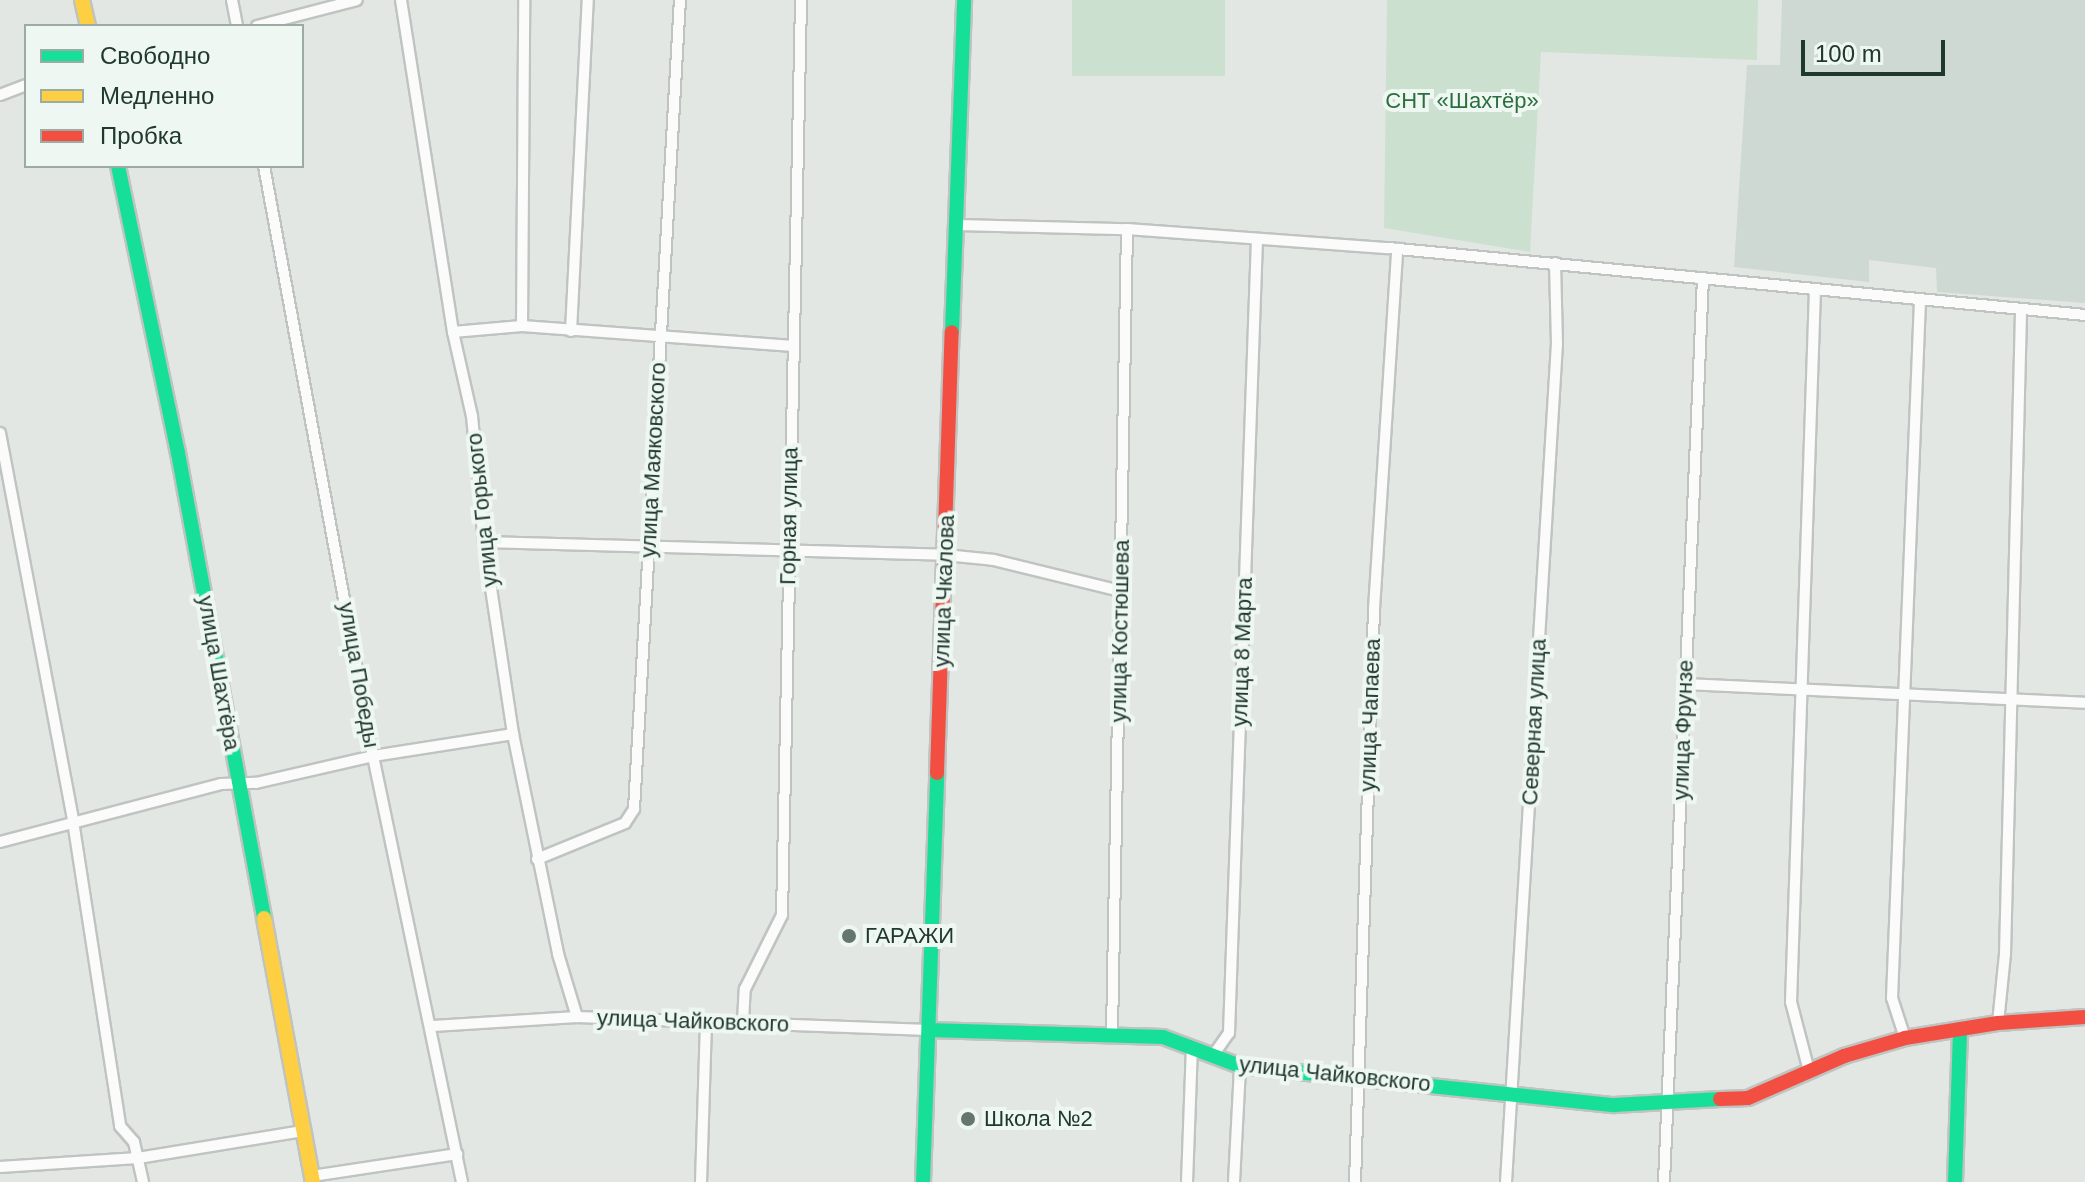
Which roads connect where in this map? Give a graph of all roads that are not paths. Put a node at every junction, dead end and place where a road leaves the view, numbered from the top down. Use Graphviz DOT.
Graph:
graph roads {
  1 [pos="82,0"];
  2 [pos="232,0"];
  3 [pos="357,0"];
  4 [pos="401,0"];
  5 [pos="524,0"];
  6 [pos="588,0"];
  7 [pos="680,0"];
  8 [pos="801,0"];
  9 [pos="964,0"];
  10 [pos="88,24"];
  11 [pos="237,24"];
  12 [pos="265,24"];
  13 [pos="24,86"];
  14 [pos="0,95"];
  15 [pos="118,168"];
  16 [pos="264,168"];
  17 [pos="958,225"];
  18 [pos="1127,229"];
  19 [pos="1257,241"];
  20 [pos="1397,249"];
  21 [pos="1555,263"];
  22 [pos="1703,278"];
  23 [pos="1815,289"];
  24 [pos="1920,301"];
  25 [pos="2021,312"];
  26 [pos="2085,315"];
  27 [pos="522,326"];
  28 [pos="571,331"];
  29 [pos="453,332"];
  30 [pos="660,338"];
  31 [pos="793,346"];
  32 [pos="0,433"];
  33 [pos="484,542"];
  34 [pos="647,544"];
  35 [pos="788,553"];
  36 [pos="945,555"];
  37 [pos="1120,591"];
  38 [pos="1685,684"];
  39 [pos="1799,690"];
  40 [pos="1905,696"];
  41 [pos="2010,699"];
  42 [pos="2085,703"];
  43 [pos="513,734"];
  44 [pos="373,756"];
  45 [pos="239,783"];
  46 [pos="73,821"];
  47 [pos="0,842"];
  48 [pos="537,859"];
  49 [pos="577,1017"];
  50 [pos="2085,1017"];
  51 [pos="706,1022"];
  52 [pos="743,1022"];
  53 [pos="1998,1023"];
  54 [pos="433,1026"];
  55 [pos="1960,1029"];
  56 [pos="929,1030"];
  57 [pos="1112,1033"];
  58 [pos="1905,1038"];
  59 [pos="1192,1047"];
  60 [pos="1212,1057"];
  61 [pos="1240,1066"];
  62 [pos="1809,1071"];
  63 [pos="1356,1077"];
  64 [pos="1512,1093"];
  65 [pos="1668,1104"];
  66 [pos="303,1131"];
  67 [pos="457,1154"];
  68 [pos="138,1158"];
  69 [pos="0,1167"];
  70 [pos="313,1179"];
  71 [pos="143,1182"];
  72 [pos="462,1182"];
  73 [pos="701,1182"];
  74 [pos="923,1182"];
  75 [pos="1187,1182"];
  76 [pos="1234,1182"];
  77 [pos="1355,1182"];
  78 [pos="1506,1182"];
  79 [pos="1664,1182"];
  80 [pos="1955,1182"];
  1 -- 10 [label="street"];
  2 -- 11 [label="street"];
  3 -- 12 [label="street"];
  4 -- 29 [label="street, улица Горького"];
  5 -- 27 [label="street"];
  6 -- 28 [label="street"];
  7 -- 30 [label="street, улица Маяковского"];
  8 -- 31 [label="street, Горная улица"];
  9 -- 17 [label="street, улица Чкалова"];
  13 -- 14 [label="street"];
  15 -- 45 [label="street, улица Шахтёра"];
  16 -- 44 [label="street, улица Победы"];
  17 -- 18 [label="street"];
  17 -- 36 [label="street, улица Чкалова"];
  18 -- 19 [label="street"];
  18 -- 37 [label="street, улица Костюшева"];
  19 -- 20 [label="street"];
  19 -- 60 [label="street, улица 8 Марта"];
  20 -- 21 [label="street"];
  20 -- 63 [label="street, улица Чапаева"];
  21 -- 22 [label="street"];
  21 -- 64 [label="street, Северная улица"];
  22 -- 23 [label="street"];
  22 -- 38 [label="street, улица Фрунзе"];
  23 -- 24 [label="street"];
  23 -- 39 [label="street"];
  24 -- 25 [label="street"];
  24 -- 40 [label="street"];
  25 -- 26 [label="street"];
  25 -- 41 [label="street"];
  27 -- 28 [label="street"];
  27 -- 29 [label="street"];
  28 -- 30 [label="street"];
  29 -- 33 [label="street, улица Горького"];
  30 -- 31 [label="street"];
  30 -- 34 [label="street, улица Маяковского"];
  31 -- 35 [label="street, Горная улица"];
  32 -- 46 [label="street"];
  33 -- 34 [label="street"];
  33 -- 43 [label="street, улица Горького"];
  34 -- 35 [label="street"];
  34 -- 48 [label="street, улица Маяковского"];
  35 -- 36 [label="street"];
  35 -- 52 [label="street, Горная улица"];
  36 -- 37 [label="street"];
  36 -- 56 [label="street, улица Чкалова"];
  37 -- 57 [label="street, улица Костюшева"];
  38 -- 39 [label="street"];
  38 -- 65 [label="street, улица Фрунзе"];
  39 -- 40 [label="street"];
  39 -- 62 [label="street"];
  40 -- 41 [label="street"];
  40 -- 58 [label="street"];
  41 -- 42 [label="street"];
  41 -- 53 [label="street"];
  43 -- 44 [label="street"];
  43 -- 48 [label="street, улица Горького"];
  44 -- 45 [label="street"];
  44 -- 54 [label="street, улица Победы"];
  45 -- 46 [label="street"];
  45 -- 66 [label="street, улица Шахтёра"];
  46 -- 47 [label="street"];
  46 -- 68 [label="street"];
  48 -- 49 [label="street, улица Горького"];
  49 -- 51 [label="street, улица Чайковского"];
  49 -- 54 [label="street, улица Чайковского"];
  50 -- 53 [label="street, улица Чайковского"];
  51 -- 52 [label="street, улица Чайковского"];
  51 -- 73 [label="street"];
  52 -- 56 [label="street, улица Чайковского"];
  53 -- 55 [label="street, улица Чайковского"];
  54 -- 67 [label="street, улица Победы"];
  55 -- 58 [label="street, улица Чайковского"];
  55 -- 80 [label="street"];
  56 -- 57 [label="street, улица Чайковского"];
  56 -- 74 [label="street, улица Чкалова"];
  57 -- 59 [label="street, улица Чайковского"];
  58 -- 62 [label="street, улица Чайковского"];
  59 -- 60 [label="street, улица Чайковского"];
  59 -- 75 [label="street"];
  60 -- 61 [label="street, улица Чайковского"];
  61 -- 63 [label="street, улица Чайковского"];
  61 -- 76 [label="street"];
  62 -- 65 [label="street, улица Чайковского"];
  63 -- 64 [label="street, улица Чайковского"];
  63 -- 77 [label="street, улица Чапаева"];
  64 -- 65 [label="street, улица Чайковского"];
  64 -- 78 [label="street, Северная улица"];
  65 -- 79 [label="street, улица Фрунзе"];
  66 -- 68 [label="street"];
  66 -- 70 [label="street, улица Шахтёра"];
  67 -- 70 [label="street"];
  67 -- 72 [label="street, улица Победы"];
  68 -- 69 [label="street"];
  68 -- 71 [label="street"];
}
